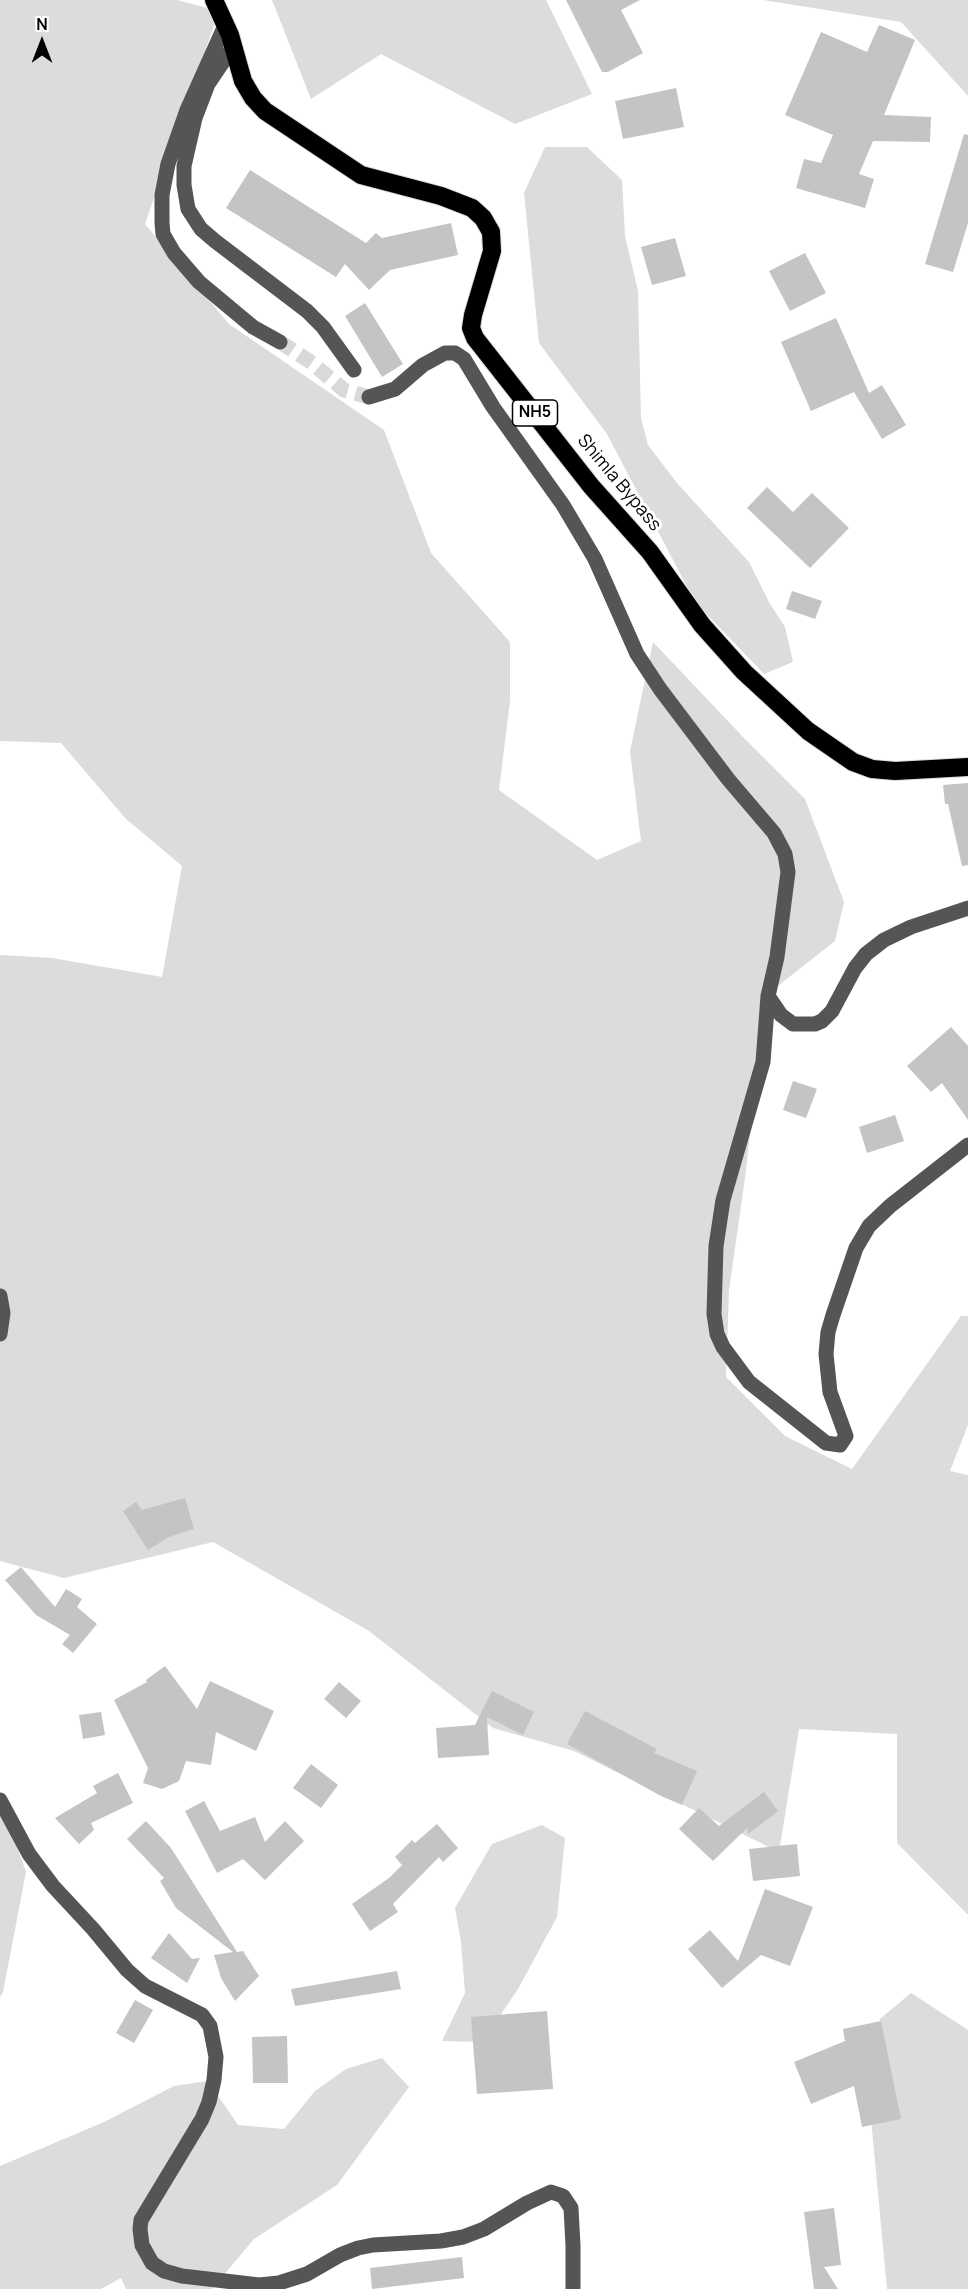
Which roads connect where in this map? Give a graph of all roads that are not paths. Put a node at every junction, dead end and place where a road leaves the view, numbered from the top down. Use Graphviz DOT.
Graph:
graph roads {
  1 [pos="214,0"];
  2 [pos="226,23"];
  3 [pos="233,47"];
  4 [pos="280,342"];
  5 [pos="354,370"];
  6 [pos="369,397"];
  7 [pos="968,767"];
  8 [pos="968,908"];
  9 [pos="768,996"];
  10 [pos="968,1145"];
  11 [pos="0,1296"];
  12 [pos="0,1334"];
  13 [pos="0,1800"];
  14 [pos="573,2289"];
  1 -- 2 [label="highway, Shimla Bypass / NH5"];
  2 -- 3 [label="highway, Shimla Bypass / NH5"];
  2 -- 4 [label="street"];
  3 -- 5 [label="street"];
  3 -- 7 [label="highway, Shimla Bypass / NH5"];
  6 -- 9 [label="street"];
  8 -- 9 [label="street"];
  9 -- 10 [label="street"];
  11 -- 12 [label="street"];
  13 -- 14 [label="street"];
}
